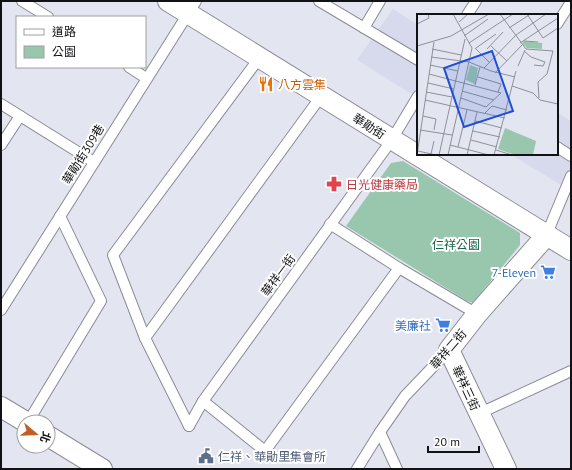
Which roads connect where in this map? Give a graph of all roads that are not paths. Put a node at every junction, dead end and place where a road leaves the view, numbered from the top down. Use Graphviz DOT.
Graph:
graph roads {
  1 [pos="22,1"];
  2 [pos="168,1"];
  3 [pos="319,1"];
  4 [pos="380,1"];
  5 [pos="476,1"];
  6 [pos="571,2"];
  7 [pos="192,7"];
  8 [pos="468,14"];
  9 [pos="46,16"];
  10 [pos="558,22"];
  11 [pos="364,28"];
  12 [pos="260,57"];
  13 [pos="417,59"];
  14 [pos="131,68"];
  15 [pos="146,78"];
  16 [pos="322,96"];
  17 [pos="417,98"];
  18 [pos="1,104"];
  19 [pos="20,116"];
  20 [pos="391,141"];
  21 [pos="1,145"];
  22 [pos="558,148"];
  23 [pos="571,156"];
  24 [pos="94,162"];
  25 [pos="571,176"];
  26 [pos="60,216"];
  27 [pos="330,224"];
  28 [pos="546,236"];
  29 [pos="571,250"];
  30 [pos="399,268"];
  31 [pos="1,310"];
  32 [pos="477,314"];
  33 [pos="145,338"];
  34 [pos="449,350"];
  35 [pos="571,371"];
  36 [pos="203,401"];
  37 [pos="1,407"];
  38 [pos="32,414"];
  39 [pos="478,414"];
  40 [pos="16,416"];
  41 [pos="380,432"];
  42 [pos="56,441"];
  43 [pos="102,469"];
  44 [pos="357,469"];
  45 [pos="397,469"];
  46 [pos="506,469"];
  1 -- 9 [label="lane"];
  2 -- 7 [label="street, 華勛街"];
  3 -- 11 [label="lane"];
  4 -- 11 [label="lane"];
  5 -- 8 [label="lane"];
  6 -- 10 [label="lane"];
  7 -- 12 [label="street, 華勛街"];
  7 -- 15 [label="lane, 華勛街309巷"];
  11 -- 13 [label="lane"];
  12 -- 16 [label="street, 華勛街"];
  12 -- 33 [label="lane"];
  14 -- 15 [label="lane"];
  15 -- 24 [label="lane, 華勛街309巷"];
  16 -- 20 [label="street, 華勛街"];
  16 -- 33 [label="lane"];
  17 -- 20 [label="lane, 華祥一街"];
  18 -- 19 [label="lane"];
  19 -- 21 [label="lane"];
  19 -- 24 [label="lane"];
  20 -- 27 [label="lane, 華祥一街"];
  20 -- 28 [label="street, 華勛街"];
  22 -- 23 [label="lane"];
  24 -- 26 [label="lane, 華勛街309巷"];
  25 -- 28 [label="lane"];
  26 -- 31 [label="lane, 華勛街309巷"];
  26 -- 38 [label="lane"];
  27 -- 30 [label="lane"];
  27 -- 36 [label="lane, 華祥一街"];
  28 -- 29 [label="street, 華勛街"];
  28 -- 32 [label="street, 華祥二街"];
  30 -- 32 [label="lane"];
  30 -- 36 [label="lane"];
  32 -- 34 [label="street, 華祥二街"];
  33 -- 36 [label="lane, 華祥一街"];
  34 -- 39 [label="street, 華祥三街"];
  34 -- 41 [label="lane, 華祥二街"];
  35 -- 39 [label="lane"];
  37 -- 40 [label="street"];
  39 -- 46 [label="street, 華祥三街"];
  41 -- 44 [label="lane, 華祥二街"];
  41 -- 45 [label="lane"];
  42 -- 43 [label="street"];
}
